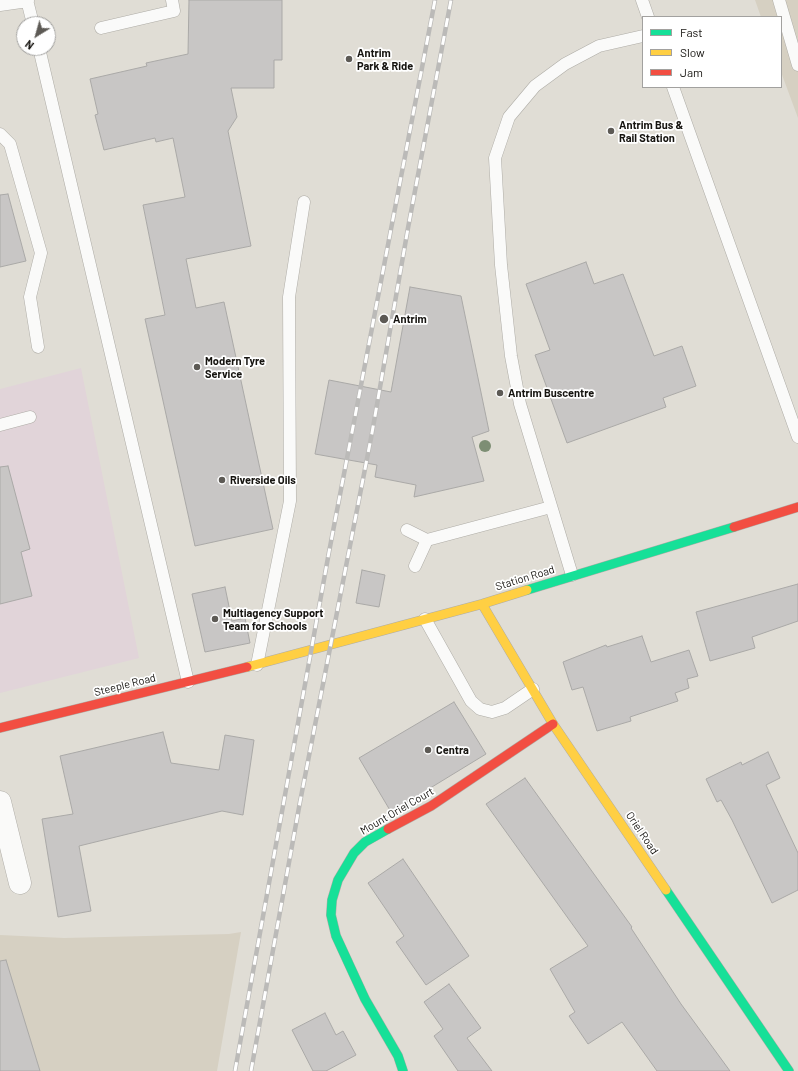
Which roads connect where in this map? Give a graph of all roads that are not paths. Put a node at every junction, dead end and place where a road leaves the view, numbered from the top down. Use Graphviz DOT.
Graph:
graph roads {
  1 [pos="28,0"];
  2 [pos="172,0"];
  3 [pos="642,0"];
  4 [pos="779,0"];
  5 [pos="0,5"];
  6 [pos="31,16"];
  7 [pos="648,16"];
  8 [pos="101,28"];
  9 [pos="642,36"];
  10 [pos="41,56"];
  11 [pos="798,64"];
  12 [pos="673,88"];
  13 [pos="0,134"];
  14 [pos="304,202"];
  15 [pos="38,347"];
  16 [pos="30,417"];
  17 [pos="0,425"];
  18 [pos="798,437"];
  19 [pos="551,507"];
  20 [pos="798,507"];
  21 [pos="407,530"];
  22 [pos="427,540"];
  23 [pos="415,566"];
  24 [pos="572,575"];
  25 [pos="482,604"];
  26 [pos="425,619"];
  27 [pos="257,665"];
  28 [pos="188,682"];
  29 [pos="533,689"];
  30 [pos="553,724"];
  31 [pos="0,728"];
  32 [pos="0,802"];
  33 [pos="20,883"];
  34 [pos="403,1071"];
  35 [pos="789,1071"];
  1 -- 5 [label="lane"];
  1 -- 6 [label="lane"];
  2 -- 8 [label="lane"];
  3 -- 7 [label="lane"];
  4 -- 11 [label="lane"];
  9 -- 19 [label="lane"];
  10 -- 28 [label="lane"];
  12 -- 18 [label="lane"];
  13 -- 15 [label="lane"];
  14 -- 27 [label="lane"];
  16 -- 17 [label="lane"];
  19 -- 22 [label="lane"];
  19 -- 24 [label="lane"];
  20 -- 24 [label="street, Station Road"];
  21 -- 22 [label="lane"];
  22 -- 23 [label="lane"];
  24 -- 25 [label="street, Station Road"];
  25 -- 26 [label="street, Station Road"];
  25 -- 29 [label="street, Oriel Road"];
  26 -- 27 [label="street, Station Road"];
  26 -- 29 [label="lane"];
  27 -- 28 [label="street, Steeple Road"];
  28 -- 31 [label="street, Steeple Road"];
  29 -- 30 [label="street, Oriel Road"];
  30 -- 34 [label="street, Mount Oriel Court"];
  30 -- 35 [label="street, Oriel Road"];
  32 -- 33 [label="street"];
}
